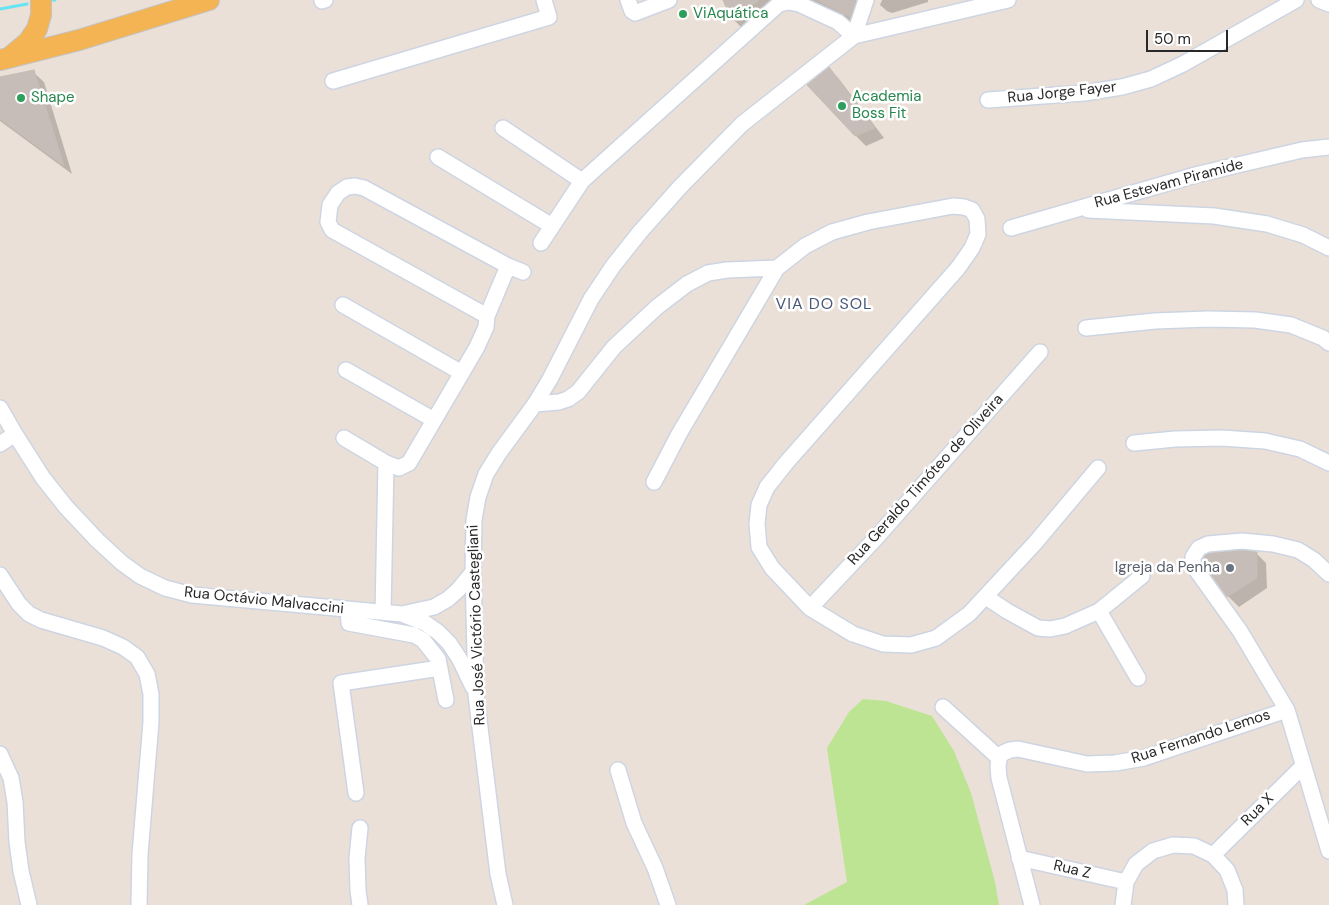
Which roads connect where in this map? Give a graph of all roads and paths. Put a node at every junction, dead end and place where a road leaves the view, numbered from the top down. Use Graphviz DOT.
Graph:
graph roads {
  1 [pos="41,0"];
  2 [pos="209,0"];
  3 [pos="544,0"];
  4 [pos="628,0"];
  5 [pos="669,0"];
  6 [pos="866,0"];
  7 [pos="1008,0"];
  8 [pos="1296,0"];
  9 [pos="1320,0"];
  10 [pos="1329,4"];
  11 [pos="854,36"];
  12 [pos="4,59"];
  13 [pos="333,81"];
  14 [pos="988,100"];
  15 [pos="503,128"];
  16 [pos="1329,147"];
  17 [pos="438,157"];
  18 [pos="582,181"];
  19 [pos="1074,210"];
  20 [pos="552,226"];
  21 [pos="1011,228"];
  22 [pos="541,243"];
  23 [pos="1329,248"];
  24 [pos="508,266"];
  25 [pos="776,268"];
  26 [pos="523,272"];
  27 [pos="344,305"];
  28 [pos="486,316"];
  29 [pos="1086,328"];
  30 [pos="1329,343"];
  31 [pos="1040,352"];
  32 [pos="346,370"];
  33 [pos="462,373"];
  34 [pos="535,404"];
  35 [pos="0,408"];
  36 [pos="434,420"];
  37 [pos="14,434"];
  38 [pos="344,438"];
  39 [pos="1134,442"];
  40 [pos="0,444"];
  41 [pos="386,463"];
  42 [pos="1329,463"];
  43 [pos="1098,468"];
  44 [pos="654,482"];
  45 [pos="473,572"];
  46 [pos="1329,574"];
  47 [pos="0,576"];
  48 [pos="1142,576"];
  49 [pos="986,597"];
  50 [pos="810,608"];
  51 [pos="348,610"];
  52 [pos="1099,611"];
  53 [pos="383,612"];
  54 [pos="402,614"];
  55 [pos="440,668"];
  56 [pos="1138,678"];
  57 [pos="476,695"];
  58 [pos="446,700"];
  59 [pos="943,707"];
  60 [pos="1287,710"];
  61 [pos="0,754"];
  62 [pos="999,758"];
  63 [pos="1302,766"];
  64 [pos="618,770"];
  65 [pos="356,793"];
  66 [pos="360,828"];
  67 [pos="1329,851"];
  68 [pos="1213,855"];
  69 [pos="1018,858"];
  70 [pos="1126,882"];
  71 [pos="29,905"];
  72 [pos="139,905"];
  73 [pos="360,905"];
  74 [pos="505,905"];
  75 [pos="668,905"];
  76 [pos="1032,905"];
  77 [pos="1123,905"];
  78 [pos="1236,905"];
  1 -- 12 [label="main road"];
  2 -- 12 [label="main road"];
  3 -- 13 [label="street"];
  4 -- 5 [label="street"];
  6 -- 11 [label="street"];
  7 -- 11 [label="street"];
  8 -- 14 [label="street, Rua Jorge Fayer"];
  9 -- 10 [label="street"];
  11 -- 18 [label="street"];
  11 -- 34 [label="street, Rua José Victório Castegliani"];
  15 -- 18 [label="street"];
  16 -- 19 [label="street, Rua Estevam Piramide"];
  17 -- 20 [label="street"];
  18 -- 20 [label="street"];
  19 -- 21 [label="street, Rua Estevam Piramide"];
  19 -- 23 [label="street"];
  20 -- 22 [label="street"];
  24 -- 26 [label="street"];
  24 -- 28 [label="street"];
  24 -- 28 [label="street"];
  25 -- 34 [label="street"];
  25 -- 44 [label="street"];
  25 -- 50 [label="street"];
  27 -- 33 [label="street"];
  28 -- 33 [label="street"];
  29 -- 30 [label="street"];
  31 -- 50 [label="street, Rua Geraldo Timóteo de Oliveira"];
  32 -- 36 [label="street"];
  33 -- 36 [label="street"];
  34 -- 45 [label="street, Rua José Victório Castegliani"];
  35 -- 37 [label="street, Rua Octávio Malvaccini"];
  36 -- 41 [label="street"];
  37 -- 40 [label="street"];
  37 -- 51 [label="street, Rua Octávio Malvaccini"];
  38 -- 41 [label="street"];
  39 -- 42 [label="street"];
  41 -- 53 [label="street"];
  43 -- 49 [label="street"];
  45 -- 54 [label="street, Rua Octávio Malvaccini"];
  45 -- 57 [label="street, Rua José Victório Castegliani"];
  46 -- 60 [label="street"];
  47 -- 72 [label="street"];
  48 -- 52 [label="street"];
  49 -- 50 [label="street"];
  49 -- 52 [label="street"];
  51 -- 53 [label="street, Rua Octávio Malvaccini"];
  51 -- 55 [label="street"];
  52 -- 56 [label="street"];
  53 -- 54 [label="street, Rua Octávio Malvaccini"];
  54 -- 57 [label="street, Rua Octávio Malvaccini"];
  55 -- 58 [label="street"];
  55 -- 65 [label="street"];
  57 -- 74 [label="street, Rua José Victório Castegliani"];
  59 -- 62 [label="street"];
  60 -- 62 [label="street, Rua Fernando Lemos"];
  60 -- 63 [label="street"];
  61 -- 71 [label="street"];
  62 -- 69 [label="street"];
  63 -- 67 [label="street"];
  63 -- 68 [label="street, Rua X"];
  64 -- 75 [label="street"];
  66 -- 73 [label="street"];
  68 -- 70 [label="street"];
  68 -- 78 [label="street"];
  69 -- 70 [label="street, Rua Z"];
  69 -- 76 [label="street"];
  70 -- 77 [label="street"];
}
